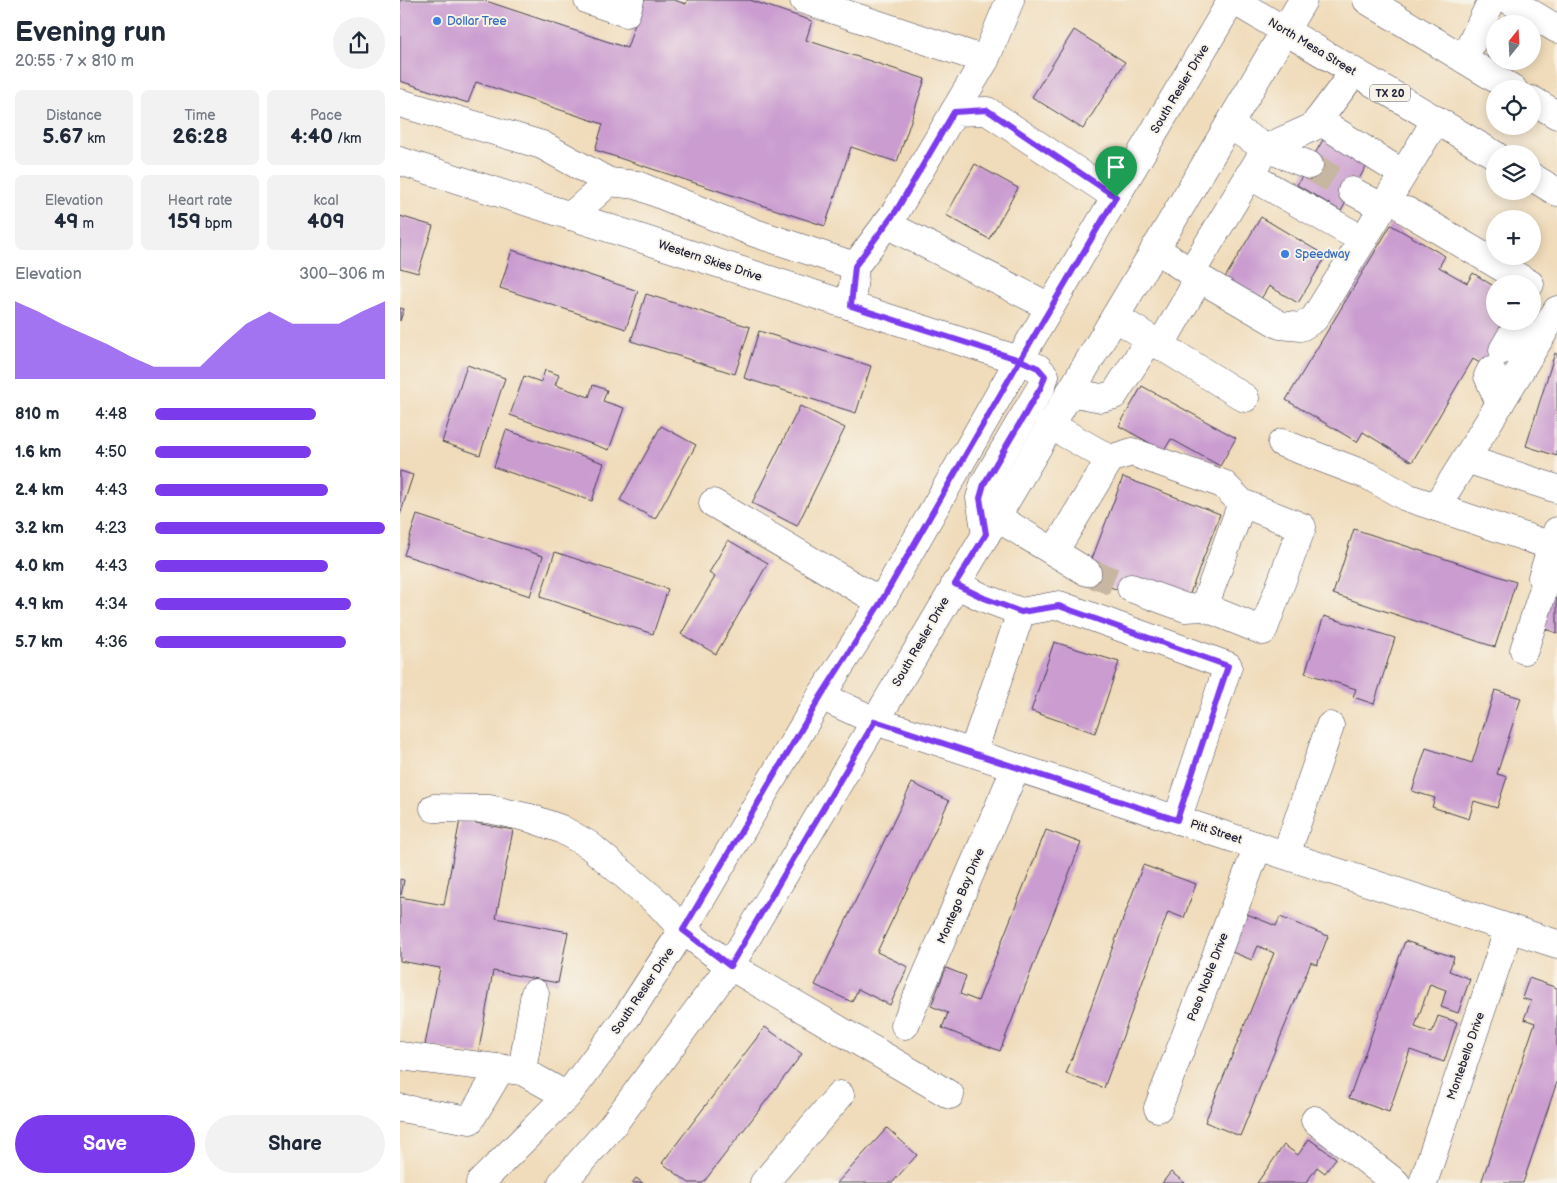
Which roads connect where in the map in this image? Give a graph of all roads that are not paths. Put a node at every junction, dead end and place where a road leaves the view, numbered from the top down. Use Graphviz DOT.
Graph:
graph roads {
  1 [pos="588,0"];
  2 [pos="630,0"];
  3 [pos="804,0"];
  4 [pos="1010,0"];
  5 [pos="1232,0"];
  6 [pos="1304,0"];
  7 [pos="1367,0"];
  8 [pos="1492,0"];
  9 [pos="1509,0"];
  10 [pos="1557,29"];
  11 [pos="1284,30"];
  12 [pos="1464,59"];
  13 [pos="985,60"];
  14 [pos="1354,72"];
  15 [pos="1499,80"];
  16 [pos="400,103"];
  17 [pos="1541,105"];
  18 [pos="954,112"];
  19 [pos="1557,115"];
  20 [pos="1318,120"];
  21 [pos="1436,120"];
  22 [pos="1229,125"];
  23 [pos="1266,148"];
  24 [pos="1486,150"];
  25 [pos="400,162"];
  26 [pos="1309,165"];
  27 [pos="1403,174"];
  28 [pos="1249,175"];
  29 [pos="609,182"];
  30 [pos="1541,182"];
  31 [pos="1352,191"];
  32 [pos="1557,192"];
  33 [pos="1116,197"];
  34 [pos="1394,210"];
  35 [pos="571,216"];
  36 [pos="717,217"];
  37 [pos="886,224"];
  38 [pos="1362,240"];
  39 [pos="1155,248"];
  40 [pos="704,259"];
  41 [pos="855,266"];
  42 [pos="1194,275"];
  43 [pos="1514,275"];
  44 [pos="1541,290"];
  45 [pos="1557,300"];
  46 [pos="851,306"];
  47 [pos="1050,308"];
  48 [pos="1557,310"];
  49 [pos="1115,317"];
  50 [pos="1541,336"];
  51 [pos="1155,342"];
  52 [pos="1020,360"];
  53 [pos="1070,392"];
  54 [pos="1244,398"];
  55 [pos="1500,404"];
  56 [pos="1050,425"];
  57 [pos="1282,443"];
  58 [pos="1110,458"];
  59 [pos="1466,459"];
  60 [pos="1557,489"];
  61 [pos="713,503"];
  62 [pos="1242,503"];
  63 [pos="1436,507"];
  64 [pos="991,526"];
  65 [pos="1554,539"];
  66 [pos="1054,552"];
  67 [pos="1087,572"];
  68 [pos="955,584"];
  69 [pos="1131,588"];
  70 [pos="881,602"];
  71 [pos="1204,606"];
  72 [pos="1021,612"];
  73 [pos="1524,650"];
  74 [pos="821,696"];
  75 [pos="875,721"];
  76 [pos="1330,726"];
  77 [pos="972,752"];
  78 [pos="1016,767"];
  79 [pos="434,808"];
  80 [pos="1177,820"];
  81 [pos="1258,846"];
  82 [pos="1286,855"];
  83 [pos="1509,928"];
  84 [pos="683,930"];
  85 [pos="1557,944"];
  86 [pos="730,966"];
  87 [pos="535,993"];
  88 [pos="906,1025"];
  89 [pos="400,1056"];
  90 [pos="511,1069"];
  91 [pos="840,1095"];
  92 [pos="950,1095"];
  93 [pos="567,1096"];
  94 [pos="400,1108"];
  95 [pos="1158,1108"];
  96 [pos="1315,1120"];
  97 [pos="480,1183"];
  98 [pos="562,1183"];
  99 [pos="764,1183"];
  100 [pos="1396,1183"];
  101 [pos="1423,1183"];
  1 -- 2 [label="main road"];
  3 -- 13 [label="main road"];
  4 -- 13 [label="main road"];
  5 -- 11 [label="main road, North Mesa Street / TX 20"];
  5 -- 33 [label="main road, South Resler Drive"];
  6 -- 11 [label="main road, South Resler Drive"];
  7 -- 12 [label="main road"];
  8 -- 12 [label="main road"];
  9 -- 10 [label="main road"];
  11 -- 14 [label="main road, North Mesa Street / TX 20"];
  11 -- 22 [label="main road, South Resler Drive"];
  12 -- 15 [label="main road"];
  13 -- 18 [label="main road"];
  14 -- 20 [label="main road"];
  14 -- 21 [label="main road, North Mesa Street / TX 20"];
  16 -- 29 [label="main road"];
  17 -- 19 [label="main road"];
  18 -- 33 [label="main road"];
  18 -- 37 [label="main road"];
  20 -- 23 [label="main road"];
  20 -- 27 [label="main road"];
  21 -- 24 [label="main road, North Mesa Street / TX 20"];
  21 -- 27 [label="main road"];
  22 -- 23 [label="main road"];
  22 -- 39 [label="main road, South Resler Drive"];
  23 -- 26 [label="main road"];
  23 -- 28 [label="main road"];
  25 -- 35 [label="main road, Western Skies Drive"];
  27 -- 34 [label="main road"];
  28 -- 38 [label="main road"];
  28 -- 42 [label="main road"];
  29 -- 35 [label="main road"];
  29 -- 36 [label="main road"];
  30 -- 32 [label="main road"];
  31 -- 34 [label="main road"];
  33 -- 47 [label="main road, South Resler Drive"];
  34 -- 38 [label="main road"];
  34 -- 43 [label="main road"];
  35 -- 40 [label="main road, Western Skies Drive"];
  36 -- 40 [label="main road"];
  36 -- 41 [label="main road"];
  37 -- 41 [label="main road"];
  37 -- 47 [label="main road"];
  38 -- 42 [label="main road"];
  39 -- 42 [label="main road"];
  39 -- 49 [label="main road, South Resler Drive"];
  40 -- 46 [label="main road, Western Skies Drive"];
  41 -- 46 [label="main road"];
  42 -- 51 [label="main road"];
  44 -- 45 [label="main road"];
  46 -- 52 [label="main road, Western Skies Drive"];
  47 -- 52 [label="main road, South Resler Drive"];
  48 -- 50 [label="main road"];
  49 -- 51 [label="main road"];
  49 -- 53 [label="main road, South Resler Drive"];
  50 -- 55 [label="main road"];
  50 -- 55 [label="main road"];
  51 -- 53 [label="main road"];
  51 -- 54 [label="main road"];
  52 -- 64 [label="main road, Western Skies Drive"];
  52 -- 70 [label="main road, South Resler Drive"];
  53 -- 56 [label="main road, South Resler Drive"];
  55 -- 59 [label="main road"];
  56 -- 58 [label="main road"];
  56 -- 64 [label="main road, South Resler Drive"];
  57 -- 63 [label="main road"];
  58 -- 62 [label="main road"];
  58 -- 66 [label="main road"];
  59 -- 60 [label="main road"];
  59 -- 63 [label="main road"];
  61 -- 70 [label="main road"];
  62 -- 71 [label="main road"];
  62 -- 71 [label="main road"];
  63 -- 65 [label="main road"];
  64 -- 66 [label="main road"];
  64 -- 68 [label="main road, South Resler Drive"];
  65 -- 73 [label="main road"];
  66 -- 67 [label="main road"];
  68 -- 72 [label="main road"];
  68 -- 75 [label="main road, South Resler Drive"];
  69 -- 71 [label="main road"];
  70 -- 74 [label="main road, South Resler Drive"];
  72 -- 77 [label="main road"];
  72 -- 80 [label="main road"];
  74 -- 75 [label="main road, Pitt Street"];
  74 -- 84 [label="main road, South Resler Drive"];
  75 -- 77 [label="main road, Pitt Street"];
  75 -- 86 [label="main road, South Resler Drive"];
  76 -- 82 [label="main road"];
  77 -- 78 [label="main road, Pitt Street"];
  78 -- 80 [label="main road, Pitt Street"];
  78 -- 88 [label="main road, Montego Bay Drive"];
  79 -- 84 [label="main road"];
  80 -- 81 [label="main road, Pitt Street"];
  81 -- 82 [label="main road, Pitt Street"];
  81 -- 95 [label="main road, Paso Noble Drive"];
  82 -- 83 [label="main road, Pitt Street"];
  83 -- 85 [label="main road, Pitt Street"];
  83 -- 101 [label="main road, Montebello Drive"];
  84 -- 86 [label="main road"];
  84 -- 93 [label="main road, South Resler Drive"];
  86 -- 92 [label="main road"];
  86 -- 98 [label="main road, South Resler Drive"];
  87 -- 90 [label="main road"];
  89 -- 90 [label="main road"];
  90 -- 93 [label="main road"];
  90 -- 94 [label="main road"];
  91 -- 99 [label="main road"];
  93 -- 97 [label="main road, South Resler Drive"];
  96 -- 100 [label="main road"];
}
